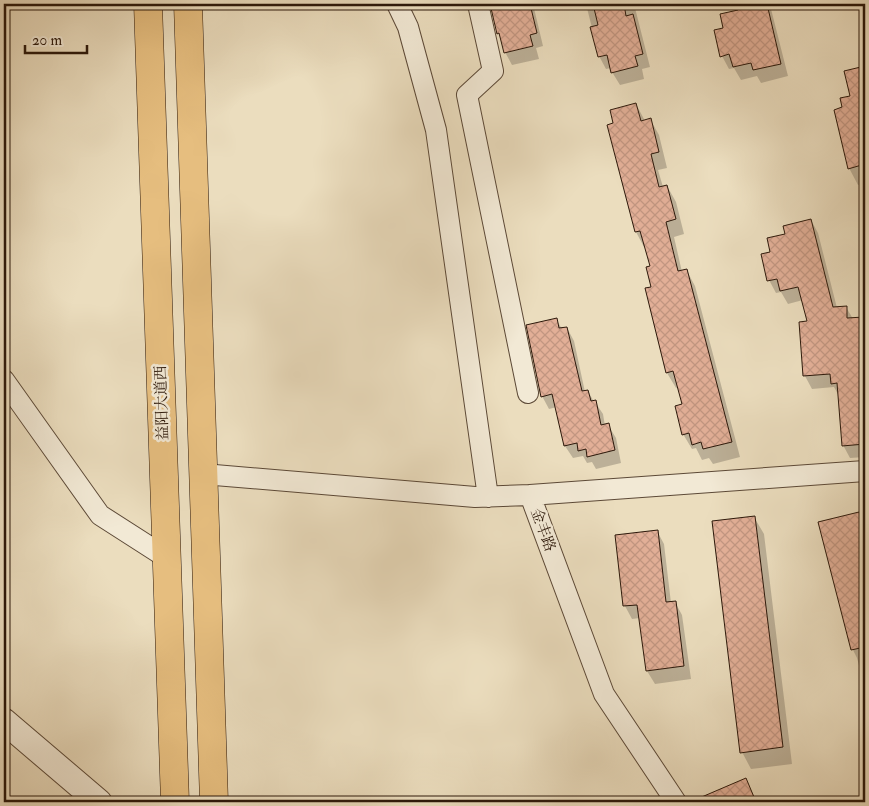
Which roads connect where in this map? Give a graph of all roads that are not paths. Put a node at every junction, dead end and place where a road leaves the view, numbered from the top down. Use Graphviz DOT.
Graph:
graph roads {
  1 [pos="148,4"];
  2 [pos="188,4"];
  3 [pos="397,4"];
  4 [pos="478,4"];
  5 [pos="4,380"];
  6 [pos="528,393"];
  7 [pos="865,471"];
  8 [pos="203,474"];
  9 [pos="530,495"];
  10 [pos="488,496"];
  11 [pos="167,558"];
  12 [pos="4,721"];
  13 [pos="99,802"];
  14 [pos="175,802"];
  15 [pos="214,802"];
  16 [pos="676,802"];
  1 -- 11 [label="main road, 益阳大道西"];
  2 -- 8 [label="main road"];
  3 -- 10 [label="street"];
  4 -- 6 [label="street"];
  5 -- 11 [label="street"];
  7 -- 9 [label="street"];
  8 -- 10 [label="street, 金丰路"];
  8 -- 15 [label="main road"];
  9 -- 10 [label="street, 金丰路"];
  9 -- 16 [label="street, 金丰路"];
  11 -- 14 [label="main road, 益阳大道西"];
  12 -- 13 [label="street"];
}
